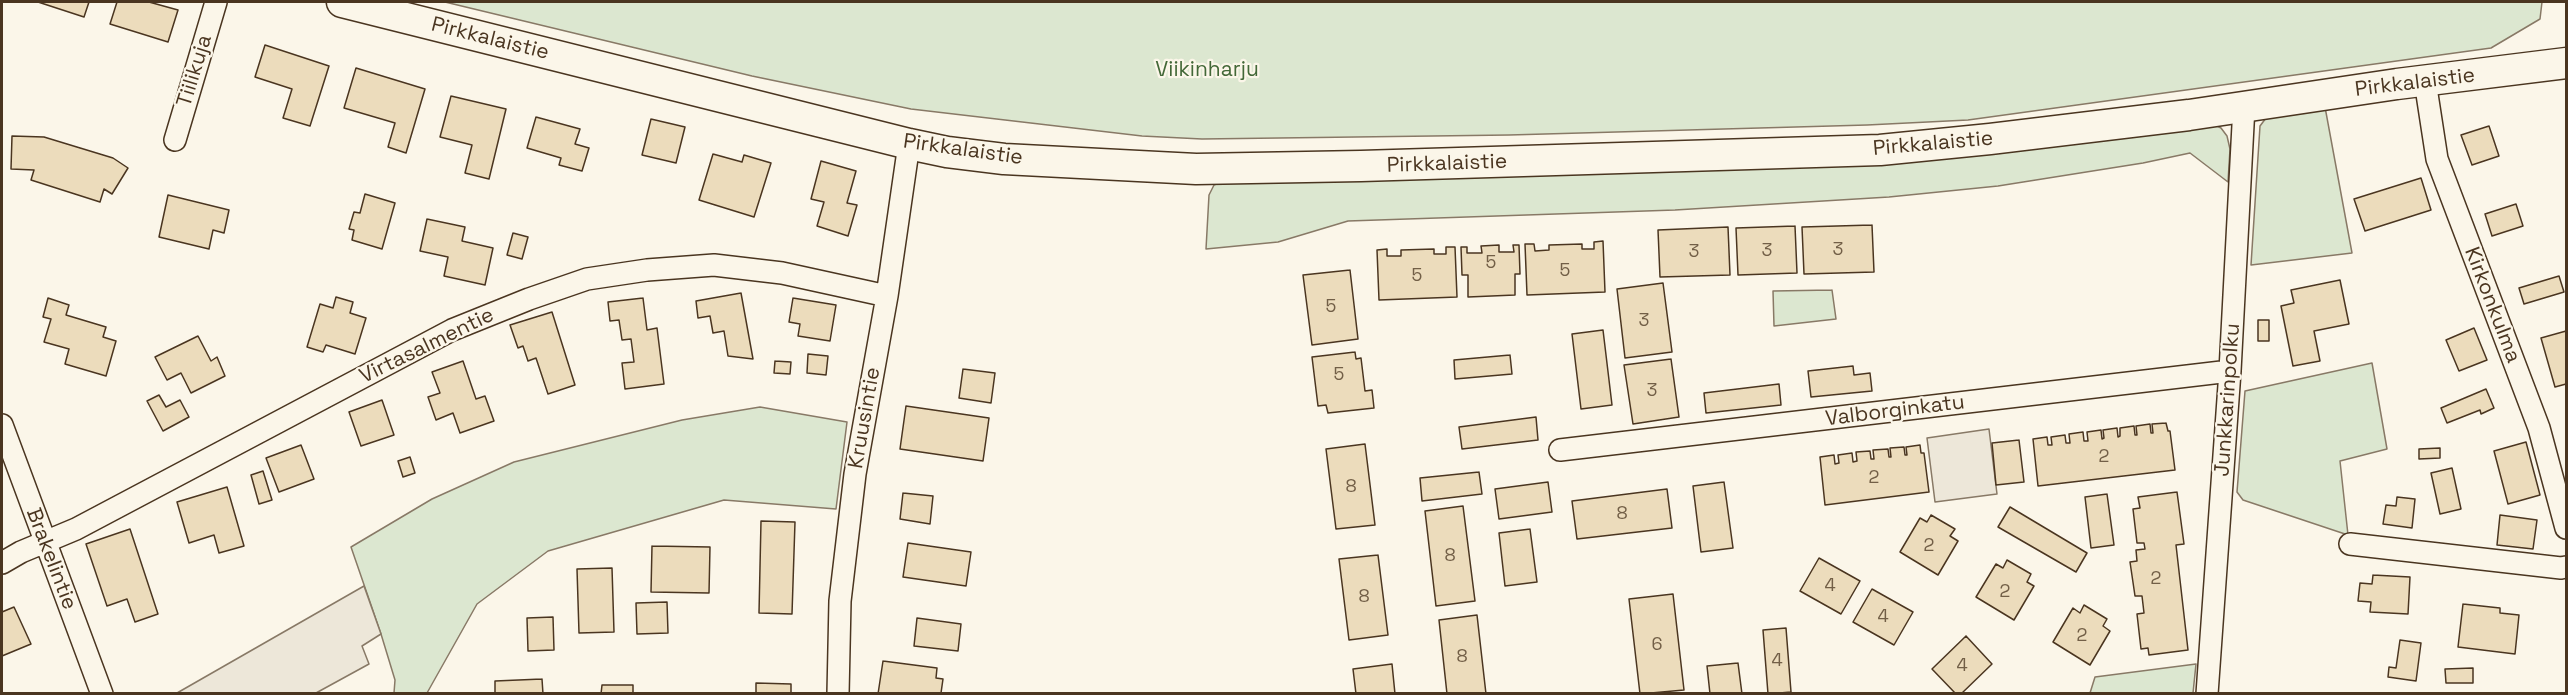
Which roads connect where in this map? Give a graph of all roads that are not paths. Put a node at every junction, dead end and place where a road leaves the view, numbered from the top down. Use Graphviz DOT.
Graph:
graph roads {
  1 [pos="216,2"];
  2 [pos="342,2"];
  3 [pos="2566,63"];
  4 [pos="2426,81"];
  5 [pos="2244,106"];
  6 [pos="174,140"];
  7 [pos="909,144"];
  8 [pos="887,296"];
  9 [pos="2230,371"];
  10 [pos="2,424"];
  11 [pos="1560,450"];
  12 [pos="2566,528"];
  13 [pos="44,542"];
  14 [pos="2350,544"];
  15 [pos="2,563"];
  16 [pos="2566,567"];
  17 [pos="102,693"];
  18 [pos="838,693"];
  19 [pos="2207,693"];
  1 -- 6 [label="street, Tiilikuja"];
  2 -- 7 [label="street, Pirkkalaistie"];
  3 -- 4 [label="street, Pirkkalaistie"];
  4 -- 5 [label="street, Pirkkalaistie"];
  4 -- 12 [label="street, Kirkonkulma"];
  5 -- 7 [label="street, Pirkkalaistie"];
  5 -- 9 [label="street, Junkkarinpolku"];
  7 -- 8 [label="street, Kruusintie"];
  8 -- 13 [label="street, Virtasalmentie"];
  8 -- 18 [label="street, Kruusintie"];
  9 -- 11 [label="street, Valborginkatu"];
  9 -- 19 [label="street, Junkkarinpolku"];
  10 -- 13 [label="street, Brakelintie"];
  13 -- 15 [label="street, Virtasalmentie"];
  13 -- 17 [label="street, Brakelintie"];
  14 -- 16 [label="street"];
}
